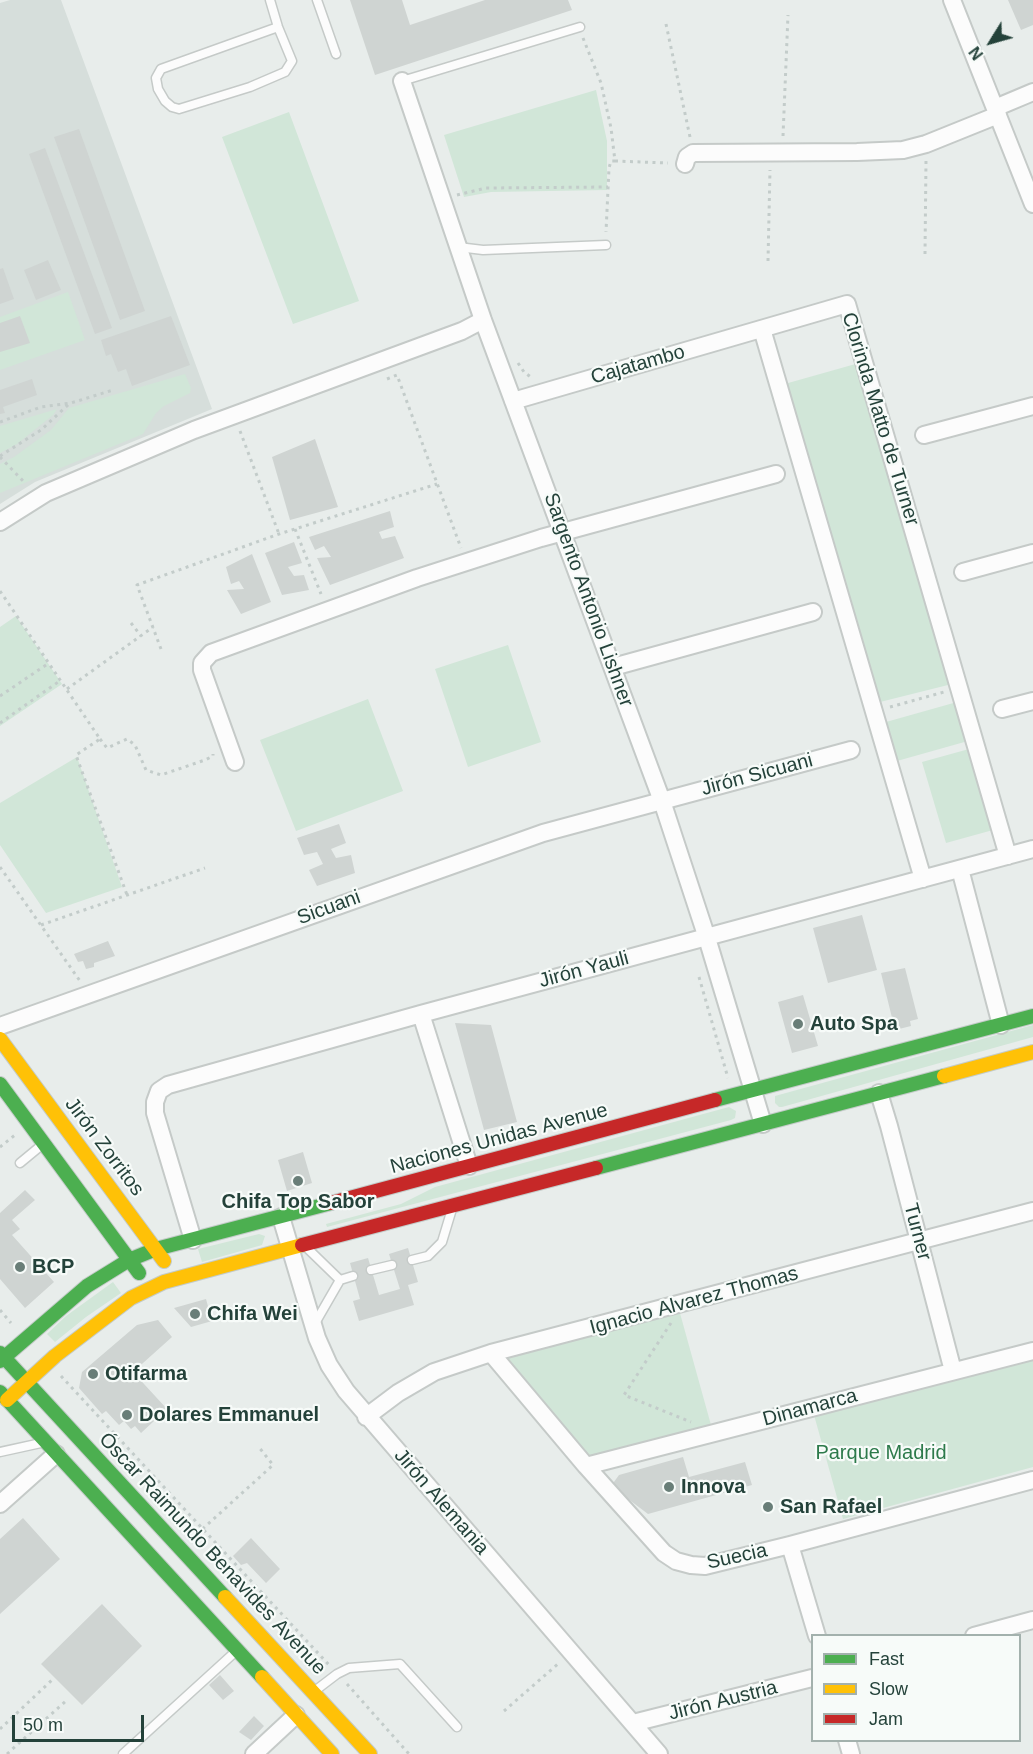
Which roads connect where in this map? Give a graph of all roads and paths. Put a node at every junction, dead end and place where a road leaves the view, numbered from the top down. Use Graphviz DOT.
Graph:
graph roads {
  1 [pos="270,0"];
  2 [pos="316,0"];
  3 [pos="952,0"];
  4 [pos="788,15"];
  5 [pos="666,24"];
  6 [pos="278,27"];
  7 [pos="580,27"];
  8 [pos="336,54"];
  9 [pos="402,81"];
  10 [pos="1033,92"];
  11 [pos="996,111"];
  12 [pos="926,144"];
  13 [pos="776,153"];
  14 [pos="689,159"];
  15 [pos="615,161"];
  16 [pos="608,187"];
  17 [pos="442,199"];
  18 [pos="1033,204"];
  19 [pos="606,245"];
  20 [pos="458,247"];
  21 [pos="925,254"];
  22 [pos="768,261"];
  23 [pos="483,320"];
  24 [pos="762,329"];
  25 [pos="386,379"];
  26 [pos="112,390"];
  27 [pos="513,400"];
  28 [pos="71,403"];
  29 [pos="1033,406"];
  30 [pos="0,422"];
  31 [pos="240,430"];
  32 [pos="924,435"];
  33 [pos="0,457"];
  34 [pos="776,474"];
  35 [pos="437,483"];
  36 [pos="26,484"];
  37 [pos="0,522"];
  38 [pos="296,529"];
  39 [pos="563,531"];
  40 [pos="279,534"];
  41 [pos="461,549"];
  42 [pos="1033,553"];
  43 [pos="963,572"];
  44 [pos="0,591"];
  45 [pos="322,599"];
  46 [pos="813,612"];
  47 [pos="131,623"];
  48 [pos="153,627"];
  49 [pos="141,636"];
  50 [pos="161,649"];
  51 [pos="49,663"];
  52 [pos="613,667"];
  53 [pos="61,680"];
  54 [pos="960,687"];
  55 [pos="67,689"];
  56 [pos="0,696"];
  57 [pos="1033,701"];
  58 [pos="1002,709"];
  59 [pos="874,712"];
  60 [pos="0,723"];
  61 [pos="100,739"];
  62 [pos="228,742"];
  63 [pos="851,750"];
  64 [pos="235,762"];
  65 [pos="662,801"];
  66 [pos="1033,849"];
  67 [pos="1008,856"];
  68 [pos="0,867"];
  69 [pos="205,868"];
  70 [pos="960,869"];
  71 [pos="923,879"];
  72 [pos="127,895"];
  73 [pos="40,924"];
  74 [pos="707,938"];
  75 [pos="89,994"];
  76 [pos="421,1014"];
  77 [pos="1033,1017"];
  78 [pos="1001,1025"];
  79 [pos="0,1026"];
  80 [pos="0,1038"];
  81 [pos="1033,1052"];
  82 [pos="0,1083"];
  83 [pos="753,1091"];
  84 [pos="879,1093"];
  85 [pos="763,1124"];
  86 [pos="44,1143"];
  87 [pos="20,1163"];
  88 [pos="469,1166"];
  89 [pos="453,1206"];
  90 [pos="1033,1211"];
  91 [pos="280,1217"];
  92 [pos="193,1240"];
  93 [pos="920,1242"];
  94 [pos="297,1248"];
  95 [pos="156,1249"];
  96 [pos="129,1260"];
  97 [pos="411,1260"];
  98 [pos="392,1265"];
  99 [pos="371,1270"];
  100 [pos="353,1276"];
  101 [pos="177,1279"];
  102 [pos="340,1280"];
  103 [pos="150,1288"];
  104 [pos="684,1303"];
  105 [pos="0,1310"];
  106 [pos="313,1326"];
  107 [pos="25,1338"];
  108 [pos="1033,1351"];
  109 [pos="491,1353"];
  110 [pos="1,1357"];
  111 [pos="48,1362"];
  112 [pos="953,1371"];
  113 [pos="26,1382"];
  114 [pos="4,1396"];
  115 [pos="366,1417"];
  116 [pos="718,1432"];
  117 [pos="258,1446"];
  118 [pos="50,1448"];
  119 [pos="0,1452"];
  120 [pos="586,1466"];
  121 [pos="1033,1480"];
  122 [pos="0,1504"];
  123 [pos="203,1529"];
  124 [pos="790,1545"];
  125 [pos="182,1550"];
  126 [pos="1033,1620"];
  127 [pos="817,1634"];
  128 [pos="978,1634"];
  129 [pos="237,1650"];
  130 [pos="571,1652"];
  131 [pos="337,1674"];
  132 [pos="811,1678"];
  133 [pos="51,1680"];
  134 [pos="313,1692"];
  135 [pos="68,1699"];
  136 [pos="504,1711"];
  137 [pos="296,1715"];
  138 [pos="633,1723"];
  139 [pos="457,1727"];
  140 [pos="0,1729"];
  141 [pos="7,1754"];
  142 [pos="123,1754"];
  143 [pos="254,1754"];
  144 [pos="332,1754"];
  145 [pos="370,1754"];
  146 [pos="409,1754"];
  147 [pos="659,1754"];
  1 -- 6 [label="lane"];
  2 -- 8 [label="lane"];
  3 -- 11 [label="street"];
  4 -- 13 [label="path"];
  5 -- 14 [label="path"];
  6 -- 6 [label="lane"];
  7 -- 9 [label="lane"];
  7 -- 15 [label="path"];
  9 -- 17 [label="street, Sargento Antonio Lishner"];
  10 -- 11 [label="street"];
  11 -- 12 [label="street"];
  11 -- 18 [label="street"];
  12 -- 13 [label="street"];
  12 -- 21 [label="path"];
  13 -- 14 [label="street"];
  13 -- 22 [label="path"];
  14 -- 15 [label="path"];
  15 -- 16 [label="path"];
  16 -- 17 [label="path"];
  16 -- 19 [label="path"];
  17 -- 20 [label="street, Sargento Antonio Lishner"];
  19 -- 20 [label="lane"];
  20 -- 23 [label="street, Sargento Antonio Lishner"];
  23 -- 27 [label="street, Sargento Antonio Lishner"];
  23 -- 37 [label="street"];
  24 -- 27 [label="street, Cajatambo"];
  24 -- 54 [label="street, Clorinda Matto de Turner"];
  24 -- 59 [label="street"];
  25 -- 35 [label="path"];
  26 -- 28 [label="path"];
  27 -- 39 [label="street, Sargento Antonio Lishner"];
  28 -- 30 [label="path"];
  28 -- 33 [label="path"];
  29 -- 32 [label="street"];
  31 -- 40 [label="path"];
  33 -- 36 [label="path"];
  34 -- 39 [label="street"];
  35 -- 38 [label="path"];
  35 -- 41 [label="path"];
  38 -- 40 [label="path"];
  38 -- 45 [label="path"];
  39 -- 52 [label="street, Sargento Antonio Lishner"];
  39 -- 62 [label="street"];
  40 -- 48 [label="path"];
  42 -- 43 [label="street"];
  44 -- 51 [label="path"];
  46 -- 52 [label="street"];
  47 -- 49 [label="path"];
  48 -- 49 [label="path"];
  48 -- 50 [label="path"];
  49 -- 55 [label="path"];
  51 -- 53 [label="path"];
  51 -- 56 [label="path"];
  52 -- 65 [label="street, Sargento Antonio Lishner"];
  53 -- 55 [label="path"];
  53 -- 60 [label="path"];
  54 -- 59 [label="path"];
  54 -- 67 [label="street, Clorinda Matto de Turner"];
  55 -- 61 [label="path"];
  57 -- 58 [label="street"];
  59 -- 71 [label="street"];
  61 -- 62 [label="path"];
  61 -- 72 [label="path"];
  62 -- 64 [label="street"];
  63 -- 65 [label="street, Jirón Sicuani"];
  65 -- 74 [label="street, Sargento Antonio Lishner"];
  65 -- 75 [label="street, Sicuani"];
  66 -- 67 [label="street, Jirón Yauli"];
  67 -- 70 [label="street, Jirón Yauli"];
  68 -- 73 [label="path"];
  69 -- 72 [label="path"];
  70 -- 71 [label="street, Jirón Yauli"];
  70 -- 78 [label="street"];
  71 -- 74 [label="street, Jirón Yauli"];
  72 -- 73 [label="path"];
  73 -- 75 [label="path"];
  74 -- 76 [label="street, Jirón Yauli"];
  74 -- 83 [label="street, Sargento Antonio Lishner"];
  75 -- 79 [label="street, Sicuani"];
  76 -- 88 [label="street"];
  76 -- 92 [label="street, Jirón Yauli"];
  77 -- 78 [label="main road, Naciones Unidas Avenue"];
  78 -- 83 [label="main road, Naciones Unidas Avenue"];
  80 -- 95 [label="main road, Jirón Zorritos"];
  81 -- 84 [label="main road"];
  82 -- 86 [label="main road"];
  83 -- 85 [label="street, Sargento Antonio Lishner"];
  83 -- 88 [label="main road, Naciones Unidas Avenue"];
  84 -- 85 [label="main road"];
  84 -- 93 [label="street, Turner"];
  85 -- 89 [label="main road"];
  86 -- 87 [label="lane"];
  86 -- 96 [label="main road"];
  88 -- 91 [label="main road, Naciones Unidas Avenue"];
  89 -- 94 [label="main road"];
  89 -- 97 [label="lane"];
  90 -- 93 [label="street, Ignacio Alvarez Thomas"];
  91 -- 92 [label="main road, Naciones Unidas Avenue"];
  91 -- 94 [label="street, Jirón Alemania"];
  92 -- 95 [label="main road, Naciones Unidas Avenue"];
  93 -- 104 [label="street, Ignacio Alvarez Thomas"];
  93 -- 112 [label="street, Turner"];
  94 -- 101 [label="main road"];
  94 -- 102 [label="lane"];
  94 -- 106 [label="street, Jirón Alemania"];
  95 -- 96 [label="main road, Naciones Unidas Avenue"];
  95 -- 101 [label="main road, Jirón Zorritos"];
  96 -- 103 [label="main road"];
  96 -- 107 [label="main road, Naciones Unidas Avenue"];
  98 -- 99 [label="lane"];
  100 -- 102 [label="lane"];
  101 -- 103 [label="main road"];
  102 -- 106 [label="lane"];
  103 -- 111 [label="main road"];
  104 -- 109 [label="street, Ignacio Alvarez Thomas"];
  104 -- 116 [label="path"];
  105 -- 107 [label="path"];
  106 -- 115 [label="street, Jirón Alemania"];
  107 -- 110 [label="main road, Naciones Unidas Avenue"];
  108 -- 112 [label="street, Dinamarca"];
  109 -- 115 [label="street, Ignacio Alvarez Thomas"];
  109 -- 120 [label="street, Suecia"];
  110 -- 113 [label="main road, Óscar Raimundo Benavides Avenue"];
  111 -- 113 [label="main road"];
  111 -- 123 [label="path"];
  112 -- 116 [label="street, Dinamarca"];
  113 -- 114 [label="main road"];
  113 -- 125 [label="main road, Óscar Raimundo Benavides Avenue"];
  114 -- 118 [label="main road"];
  115 -- 130 [label="street, Jirón Alemania"];
  116 -- 120 [label="street, Dinamarca"];
  117 -- 123 [label="path"];
  118 -- 119 [label="lane"];
  118 -- 122 [label="street"];
  118 -- 129 [label="main road"];
  120 -- 124 [label="street, Suecia"];
  121 -- 124 [label="street, Suecia"];
  123 -- 125 [label="path"];
  123 -- 131 [label="path"];
  124 -- 127 [label="street"];
  125 -- 134 [label="main road, Óscar Raimundo Benavides Avenue"];
  126 -- 128 [label="street"];
  129 -- 137 [label="main road"];
  129 -- 142 [label="lane"];
  130 -- 136 [label="path"];
  130 -- 138 [label="street, Jirón Alemania"];
  131 -- 134 [label="lane"];
  131 -- 139 [label="lane"];
  131 -- 146 [label="path"];
  132 -- 138 [label="street, Jirón Austria"];
  133 -- 140 [label="path"];
  134 -- 145 [label="main road, Óscar Raimundo Benavides Avenue"];
  135 -- 141 [label="path"];
  137 -- 143 [label="street"];
  137 -- 144 [label="main road"];
  138 -- 147 [label="street, Jirón Alemania"];
}
